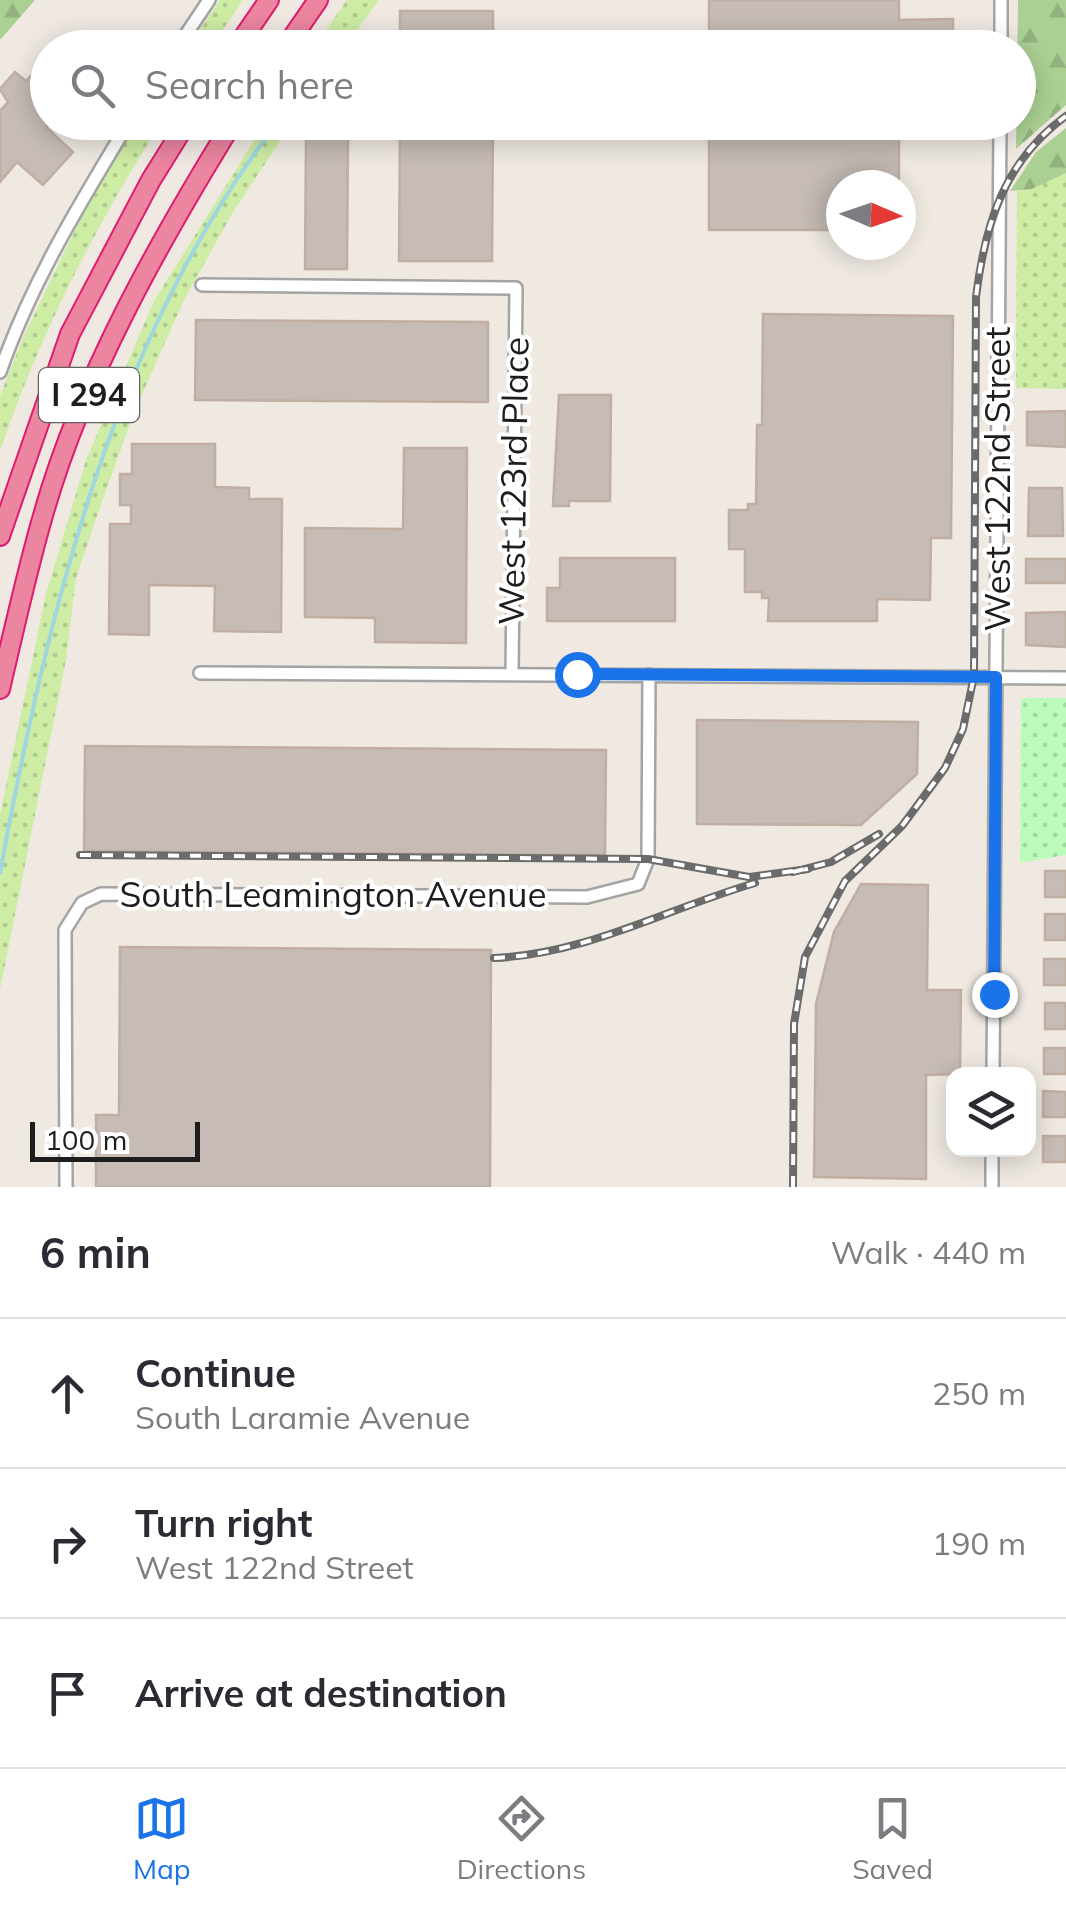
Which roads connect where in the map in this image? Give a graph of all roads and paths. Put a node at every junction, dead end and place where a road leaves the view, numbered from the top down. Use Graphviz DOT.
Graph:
graph roads {
  1 [pos="208,0"];
  2 [pos="269,0"];
  3 [pos="318,0"];
  4 [pos="1001,0"];
  5 [pos="189,30"];
  6 [pos="248,30"];
  7 [pos="297,30"];
  8 [pos="1001,30"];
  9 [pos="117,140"];
  10 [pos="176,140"];
  11 [pos="222,140"];
  12 [pos="1000,140"];
  13 [pos="202,285"];
  14 [pos="0,372"];
  15 [pos="0,536"];
  16 [pos="200,673"];
  17 [pos="512,674"];
  18 [pos="648,675"];
  19 [pos="996,677"];
  20 [pos="1066,678"];
  21 [pos="0,689"];
  22 [pos="993,1067"];
  23 [pos="992,1157"];
  24 [pos="66,1187"];
  25 [pos="992,1187"];
  1 -- 5 [label="street"];
  2 -- 6 [label="highway"];
  3 -- 7 [label="highway"];
  4 -- 8 [label="street"];
  9 -- 14 [label="street"];
  10 -- 15 [label="highway, I 294"];
  11 -- 21 [label="highway, I 294"];
  12 -- 19 [label="street, West 122nd Street"];
  13 -- 17 [label="street, West 123rd Place"];
  16 -- 17 [label="street"];
  17 -- 18 [label="street"];
  18 -- 19 [label="street"];
  18 -- 24 [label="street, South Leamington Avenue"];
  19 -- 20 [label="street"];
  19 -- 22 [label="street, West 122nd Street"];
  23 -- 25 [label="street"];
}
